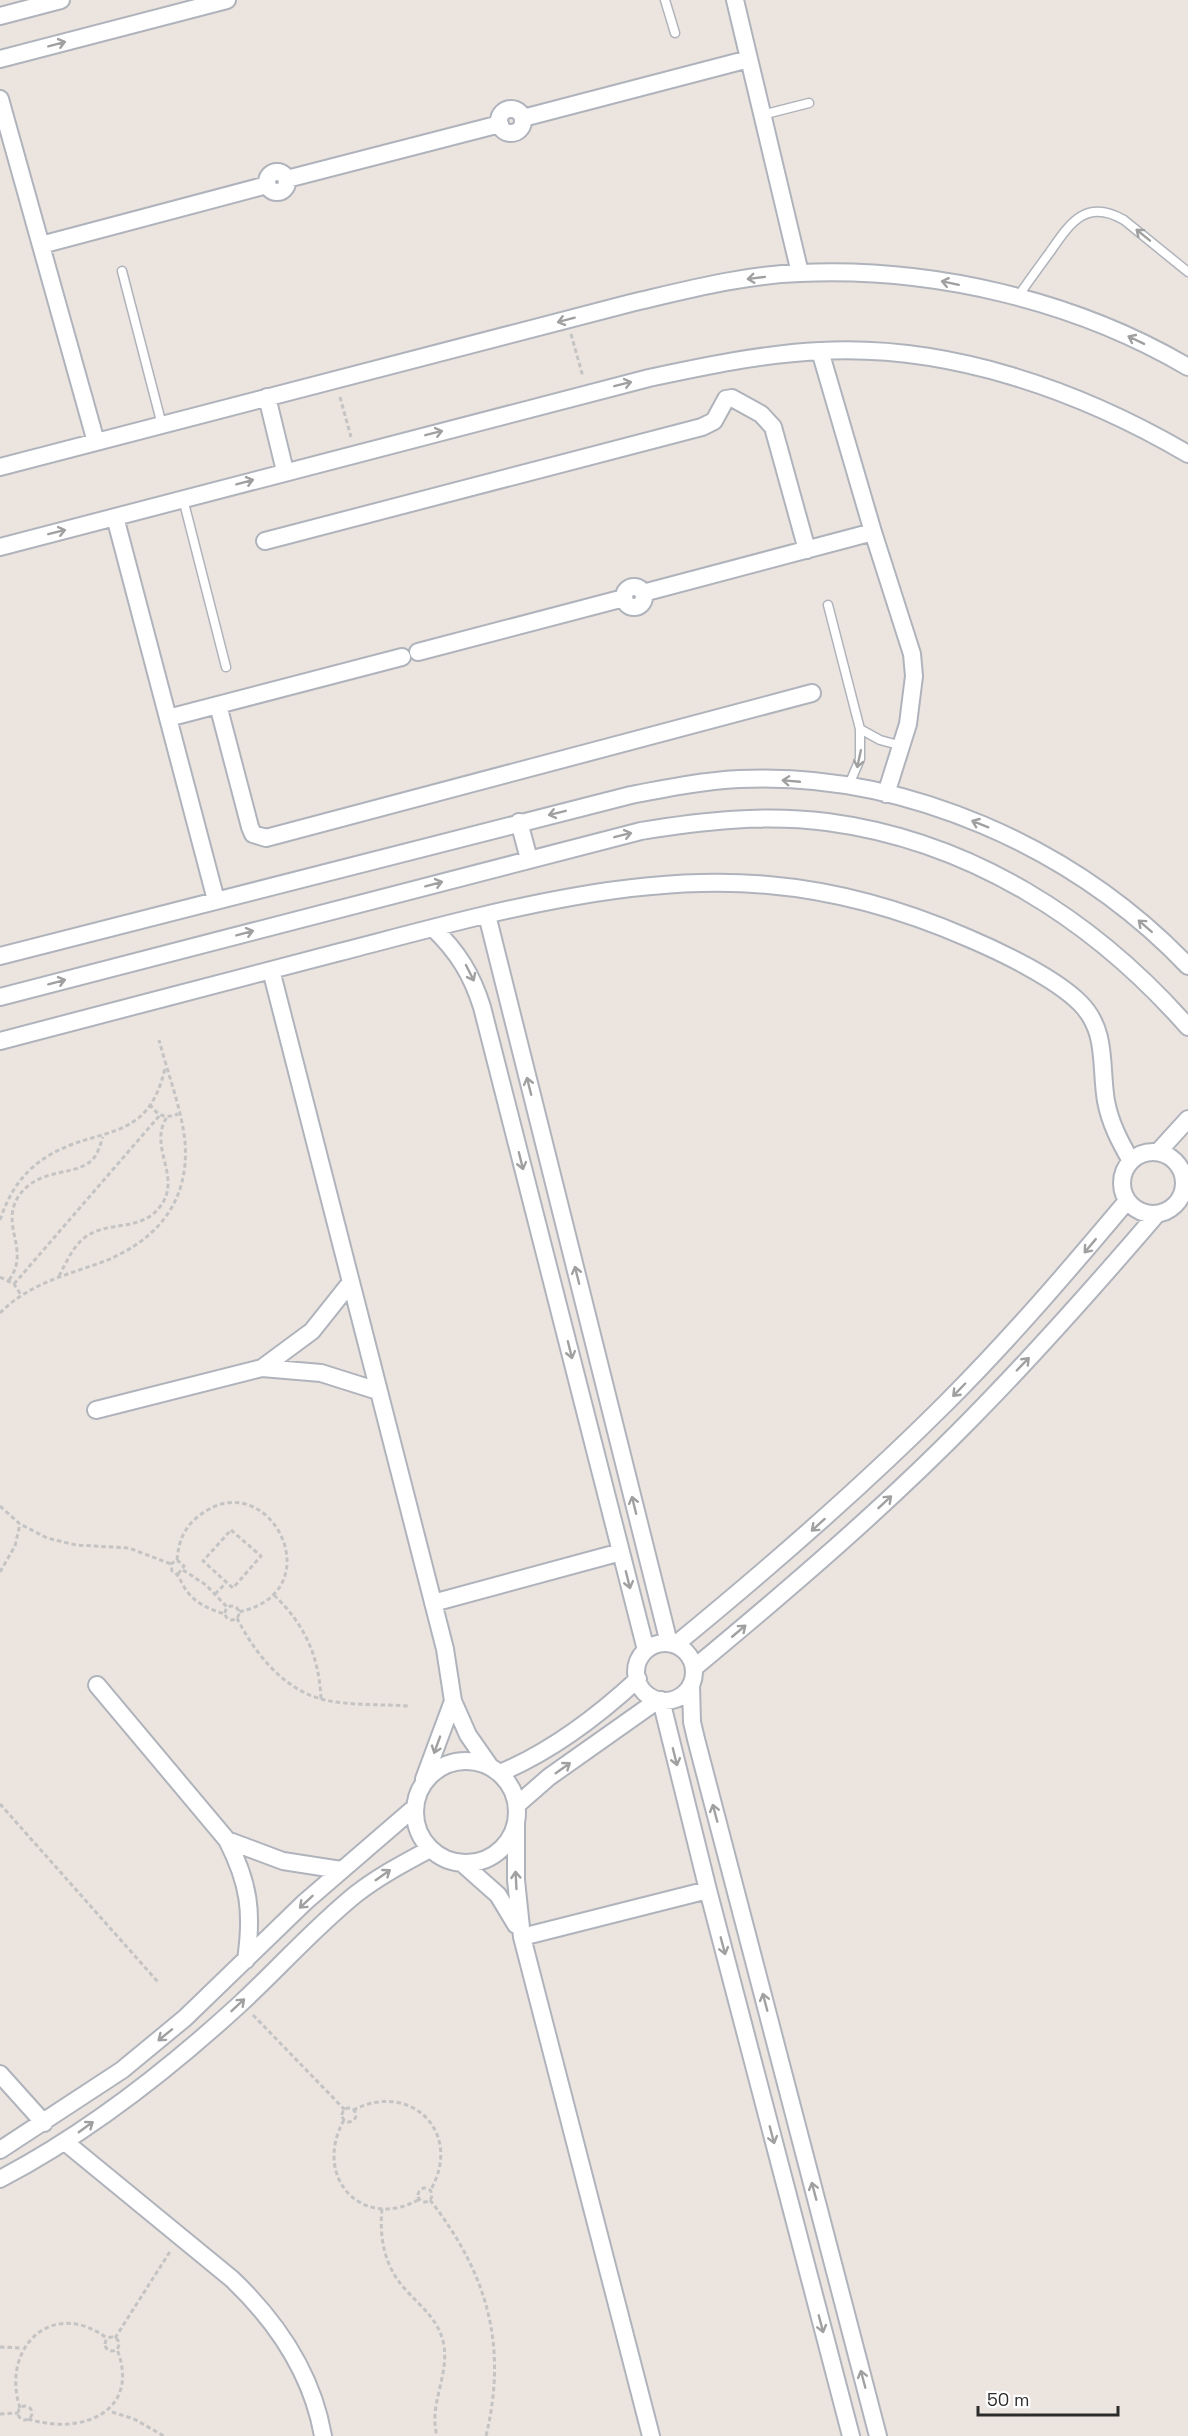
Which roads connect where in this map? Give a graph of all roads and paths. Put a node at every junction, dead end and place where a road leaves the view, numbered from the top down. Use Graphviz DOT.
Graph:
graph roads {
  1 [pos="61,0"];
  2 [pos="227,0"];
  3 [pos="665,0"];
  4 [pos="735,0"];
  5 [pos="0,16"];
  6 [pos="675,33"];
  7 [pos="0,59"];
  8 [pos="749,59"];
  9 [pos="0,99"];
  10 [pos="809,103"];
  11 [pos="762,115"];
  12 [pos="40,245"];
  13 [pos="122,271"];
  14 [pos="1188,272"];
  15 [pos="800,273"];
  16 [pos="1017,298"];
  17 [pos="568,320"];
  18 [pos="820,351"];
  19 [pos="1188,367"];
  20 [pos="335,380"];
  21 [pos="587,394"];
  22 [pos="267,398"];
  23 [pos="162,425"];
  24 [pos="96,442"];
  25 [pos="355,453"];
  26 [pos="1188,454"];
  27 [pos="0,467"];
  28 [pos="285,471"];
  29 [pos="183,499"];
  30 [pos="115,517"];
  31 [pos="873,532"];
  32 [pos="265,541"];
  33 [pos="0,547"];
  34 [pos="807,550"];
  35 [pos="828,605"];
  36 [pos="226,667"];
  37 [pos="812,693"];
  38 [pos="218,705"];
  39 [pos="168,717"];
  40 [pos="860,729"];
  41 [pos="902,746"];
  42 [pos="848,787"];
  43 [pos="886,794"];
  44 [pos="519,822"];
  45 [pos="529,860"];
  46 [pos="216,900"];
  47 [pos="487,915"];
  48 [pos="433,928"];
  49 [pos="0,956"];
  50 [pos="1188,966"];
  51 [pos="271,970"];
  52 [pos="0,997"];
  53 [pos="1188,1027"];
  54 [pos="159,1040"];
  55 [pos="0,1041"];
  56 [pos="166,1066"];
  57 [pos="150,1104"];
  58 [pos="178,1114"];
  59 [pos="160,1115"];
  60 [pos="167,1117"];
  61 [pos="1188,1119"];
  62 [pos="103,1137"];
  63 [pos="1158,1152"];
  64 [pos="1131,1161"];
  65 [pos="1185,1170"];
  66 [pos="1127,1201"];
  67 [pos="1156,1214"];
  68 [pos="0,1220"];
  69 [pos="0,1277"];
  70 [pos="58,1278"];
  71 [pos="9,1280"];
  72 [pos="351,1282"];
  73 [pos="14,1284"];
  74 [pos="21,1295"];
  75 [pos="0,1313"];
  76 [pos="262,1368"];
  77 [pos="378,1391"];
  78 [pos="96,1410"];
  79 [pos="0,1506"];
  80 [pos="20,1524"];
  81 [pos="621,1552"];
  82 [pos="177,1560"];
  83 [pos="171,1564"];
  84 [pos="183,1570"];
  85 [pos="0,1572"];
  86 [pos="178,1574"];
  87 [pos="226,1583"];
  88 [pos="215,1594"];
  89 [pos="274,1595"];
  90 [pos="433,1603"];
  91 [pos="228,1608"];
  92 [pos="238,1612"];
  93 [pos="225,1614"];
  94 [pos="237,1618"];
  95 [pos="672,1644"];
  96 [pos="646,1650"];
  97 [pos="692,1677"];
  98 [pos="638,1679"];
  99 [pos="97,1685"];
  100 [pos="321,1699"];
  101 [pos="660,1700"];
  102 [pos="453,1701"];
  103 [pos="409,1706"];
  104 [pos="494,1769"];
  105 [pos="420,1789"];
  106 [pos="0,1804"];
  107 [pos="517,1805"];
  108 [pos="414,1808"];
  109 [pos="516,1823"];
  110 [pos="227,1840"];
  111 [pos="430,1849"];
  112 [pos="463,1864"];
  113 [pos="341,1870"];
  114 [pos="708,1890"];
  115 [pos="522,1937"];
  116 [pos="246,1960"];
  117 [pos="158,1982"];
  118 [pos="242,2003"];
  119 [pos="0,2074"];
  120 [pos="345,2110"];
  121 [pos="353,2110"];
  122 [pos="344,2120"];
  123 [pos="44,2123"];
  124 [pos="65,2142"];
  125 [pos="0,2150"];
  126 [pos="0,2179"];
  127 [pos="430,2191"];
  128 [pos="420,2199"];
  129 [pos="430,2200"];
  130 [pos="382,2209"];
  131 [pos="180,2236"];
  132 [pos="115,2338"];
  133 [pos="108,2339"];
  134 [pos="0,2347"];
  135 [pos="22,2348"];
  136 [pos="117,2349"];
  137 [pos="20,2408"];
  138 [pos="112,2412"];
  139 [pos="18,2413"];
  140 [pos="0,2414"];
  141 [pos="107,2417"];
  142 [pos="28,2418"];
  143 [pos="41,2428"];
  144 [pos="164,2436"];
  145 [pos="323,2436"];
  146 [pos="437,2436"];
  147 [pos="486,2436"];
  148 [pos="651,2436"];
  149 [pos="851,2436"];
  150 [pos="878,2436"];
  1 -- 5 [label="street"];
  7 -- 2 [label="street, one-way"];
  3 -- 6 [label="lane"];
  4 -- 8 [label="street"];
  8 -- 11 [label="street"];
  8 -- 12 [label="street"];
  9 -- 12 [label="street"];
  10 -- 11 [label="lane"];
  11 -- 15 [label="street"];
  12 -- 24 [label="street"];
  13 -- 23 [label="lane"];
  14 -- 16 [label="lane, one-way"];
  16 -- 15 [label="street, one-way"];
  15 -- 17 [label="street, one-way"];
  19 -- 16 [label="street, one-way"];
  17 -- 20 [label="street, one-way"];
  17 -- 21 [label="path"];
  21 -- 18 [label="street, one-way"];
  18 -- 26 [label="street"];
  18 -- 31 [label="street"];
  20 -- 22 [label="street"];
  20 -- 25 [label="path"];
  25 -- 21 [label="street, one-way"];
  22 -- 23 [label="street"];
  22 -- 28 [label="street"];
  23 -- 24 [label="street"];
  24 -- 27 [label="street"];
  25 -- 28 [label="street"];
  29 -- 28 [label="street, one-way"];
  29 -- 30 [label="street"];
  29 -- 36 [label="lane"];
  33 -- 30 [label="street, one-way"];
  30 -- 39 [label="street"];
  31 -- 34 [label="street"];
  31 -- 41 [label="street"];
  32 -- 34 [label="street"];
  34 -- 38 [label="street"];
  35 -- 40 [label="lane"];
  37 -- 38 [label="street"];
  38 -- 39 [label="street"];
  39 -- 46 [label="street"];
  40 -- 41 [label="lane"];
  40 -- 42 [label="lane, one-way"];
  41 -- 43 [label="street"];
  42 -- 43 [label="street"];
  42 -- 44 [label="street, one-way"];
  50 -- 43 [label="street, one-way"];
  44 -- 45 [label="street"];
  44 -- 46 [label="street"];
  52 -- 45 [label="street, one-way"];
  45 -- 53 [label="street, one-way"];
  46 -- 49 [label="street"];
  47 -- 48 [label="street"];
  47 -- 64 [label="street"];
  95 -- 47 [label="street, one-way"];
  48 -- 51 [label="street"];
  48 -- 81 [label="street, one-way"];
  51 -- 55 [label="street"];
  51 -- 72 [label="street"];
  54 -- 56 [label="path"];
  56 -- 57 [label="path"];
  56 -- 58 [label="path"];
  57 -- 59 [label="path"];
  57 -- 62 [label="path"];
  58 -- 60 [label="path"];
  58 -- 70 [label="path"];
  59 -- 60 [label="path"];
  59 -- 73 [label="path"];
  60 -- 70 [label="path"];
  61 -- 63 [label="street"];
  62 -- 68 [label="path"];
  62 -- 71 [label="path"];
  63 -- 64 [label="street"];
  63 -- 65 [label="street"];
  64 -- 66 [label="street"];
  65 -- 67 [label="street"];
  66 -- 67 [label="street"];
  66 -- 95 [label="street, one-way"];
  97 -- 67 [label="street, one-way"];
  69 -- 71 [label="path"];
  70 -- 74 [label="path"];
  71 -- 73 [label="path"];
  72 -- 76 [label="street"];
  72 -- 77 [label="street"];
  73 -- 74 [label="path"];
  74 -- 75 [label="path"];
  76 -- 77 [label="street"];
  76 -- 78 [label="street"];
  77 -- 90 [label="street"];
  79 -- 80 [label="path"];
  80 -- 83 [label="path"];
  80 -- 85 [label="path"];
  81 -- 90 [label="street"];
  81 -- 96 [label="street, one-way"];
  82 -- 83 [label="path"];
  82 -- 84 [label="path"];
  82 -- 89 [label="path"];
  83 -- 86 [label="path"];
  84 -- 86 [label="path"];
  84 -- 88 [label="path"];
  86 -- 93 [label="path"];
  87 -- 87 [label="path"];
  87 -- 88 [label="path"];
  88 -- 91 [label="path"];
  89 -- 92 [label="path"];
  89 -- 100 [label="path"];
  90 -- 102 [label="street"];
  91 -- 92 [label="path"];
  91 -- 93 [label="path"];
  92 -- 94 [label="path"];
  93 -- 94 [label="path"];
  94 -- 100 [label="path"];
  95 -- 96 [label="street"];
  95 -- 97 [label="street"];
  96 -- 98 [label="street"];
  97 -- 101 [label="street"];
  150 -- 97 [label="street, one-way"];
  98 -- 101 [label="street"];
  98 -- 104 [label="street"];
  99 -- 110 [label="street"];
  100 -- 103 [label="path"];
  107 -- 101 [label="street, one-way"];
  101 -- 114 [label="street, one-way"];
  102 -- 104 [label="street"];
  102 -- 105 [label="street, one-way"];
  104 -- 105 [label="street"];
  104 -- 107 [label="street"];
  105 -- 108 [label="street"];
  106 -- 117 [label="path"];
  107 -- 109 [label="street"];
  108 -- 111 [label="street"];
  108 -- 113 [label="street"];
  109 -- 112 [label="street"];
  115 -- 109 [label="street, one-way"];
  110 -- 113 [label="street"];
  110 -- 116 [label="street"];
  111 -- 112 [label="street"];
  118 -- 111 [label="street, one-way"];
  112 -- 115 [label="street"];
  113 -- 116 [label="street, one-way"];
  114 -- 115 [label="street"];
  114 -- 149 [label="street, one-way"];
  115 -- 148 [label="street"];
  116 -- 123 [label="street, one-way"];
  118 -- 120 [label="path"];
  124 -- 118 [label="street, one-way"];
  119 -- 123 [label="street"];
  120 -- 121 [label="path"];
  120 -- 122 [label="path"];
  121 -- 122 [label="path"];
  121 -- 127 [label="path"];
  122 -- 130 [label="path"];
  123 -- 125 [label="street"];
  124 -- 126 [label="street"];
  124 -- 131 [label="street"];
  127 -- 128 [label="path"];
  127 -- 129 [label="path"];
  128 -- 129 [label="path"];
  128 -- 130 [label="path"];
  129 -- 147 [label="path"];
  130 -- 146 [label="path"];
  131 -- 132 [label="path"];
  131 -- 145 [label="street"];
  132 -- 133 [label="path"];
  132 -- 136 [label="path"];
  133 -- 135 [label="path"];
  133 -- 136 [label="path"];
  134 -- 135 [label="path"];
  135 -- 137 [label="path"];
  136 -- 138 [label="path"];
  137 -- 139 [label="path"];
  137 -- 142 [label="path"];
  138 -- 141 [label="path"];
  138 -- 144 [label="path"];
  139 -- 140 [label="path"];
  139 -- 142 [label="path"];
  142 -- 143 [label="path"];
}
